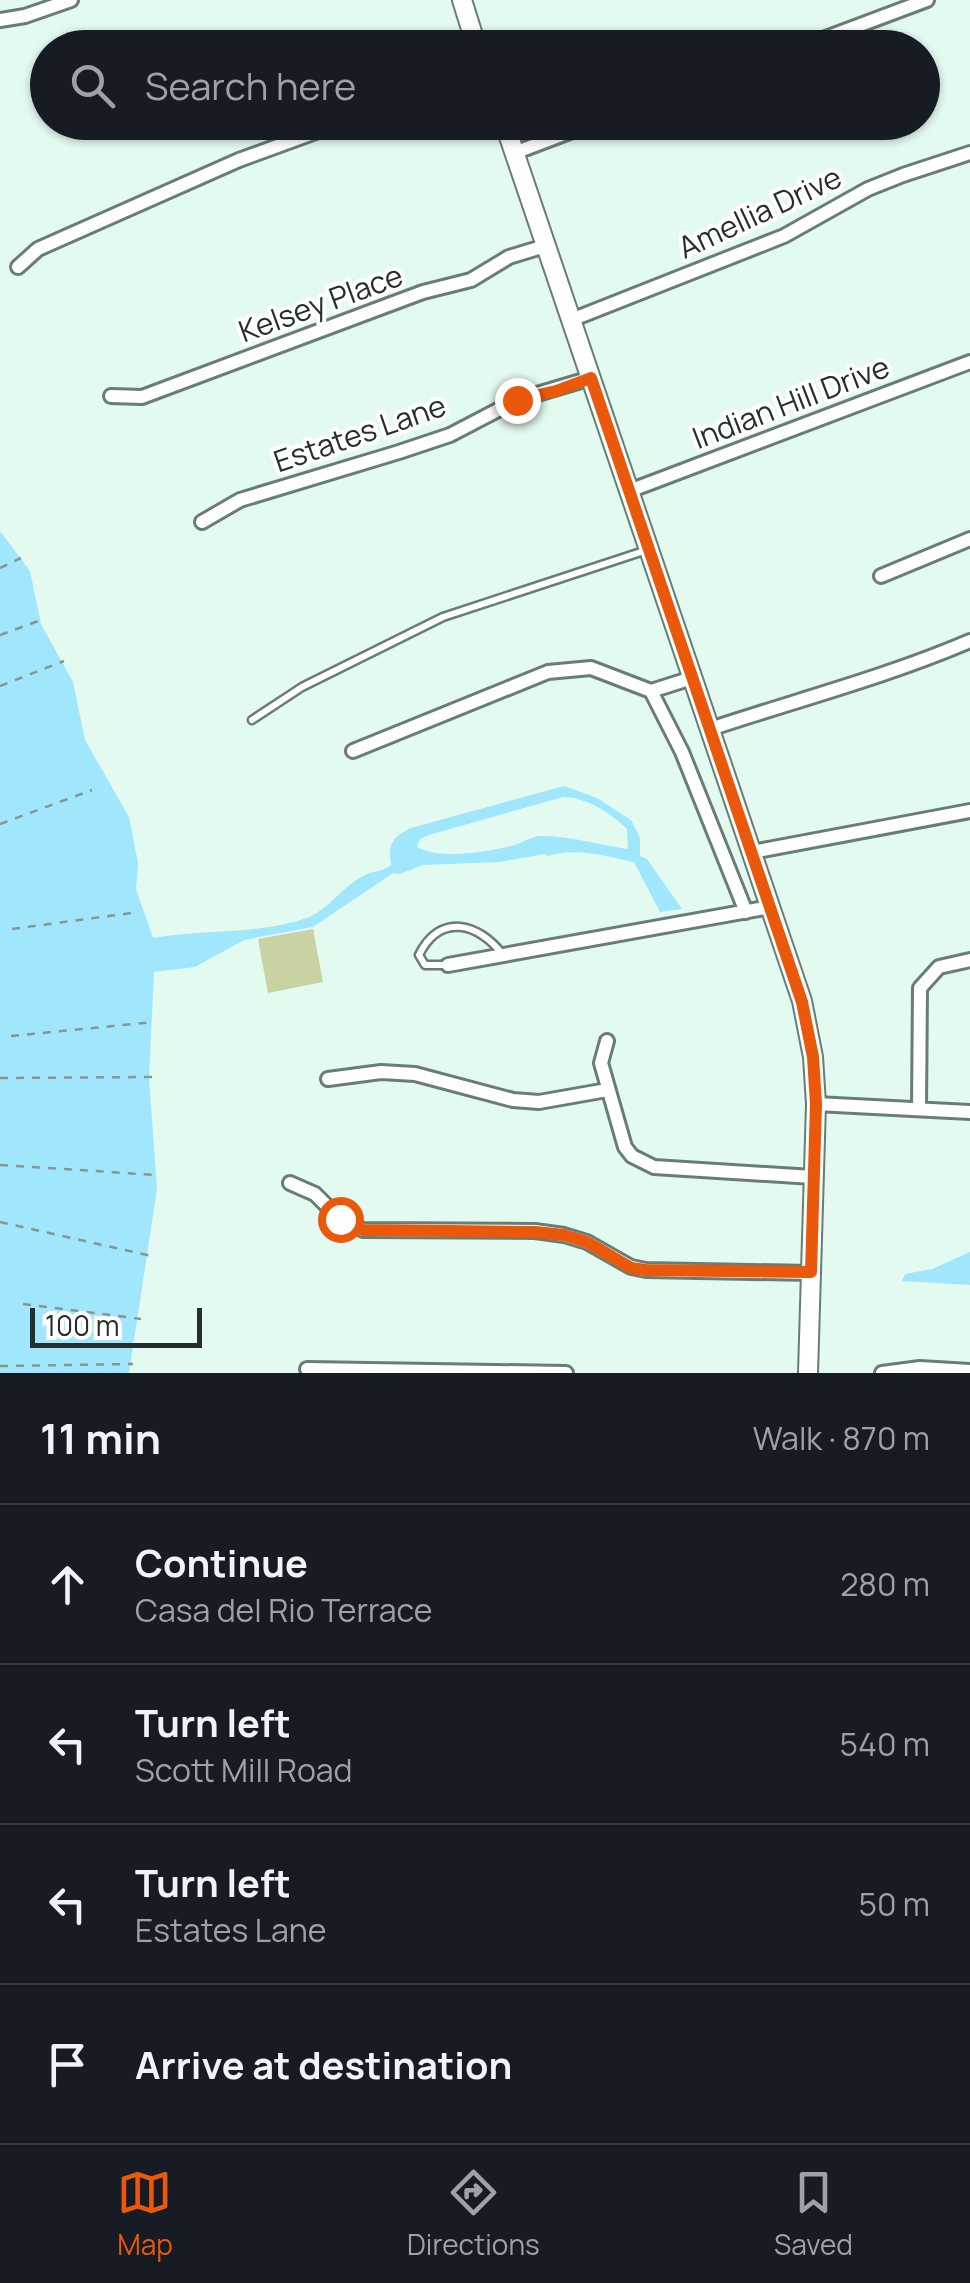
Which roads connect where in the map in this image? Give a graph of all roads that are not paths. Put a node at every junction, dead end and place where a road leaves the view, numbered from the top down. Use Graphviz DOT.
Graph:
graph roads {
  1 [pos="71,0"];
  2 [pos="462,0"];
  3 [pos="927,0"];
  4 [pos="0,20"];
  5 [pos="472,30"];
  6 [pos="847,30"];
  7 [pos="294,140"];
  8 [pos="510,140"];
  9 [pos="548,140"];
  10 [pos="514,153"];
  11 [pos="970,153"];
  12 [pos="545,246"];
  13 [pos="18,268"];
  14 [pos="570,320"];
  15 [pos="970,362"];
  16 [pos="591,378"];
  17 [pos="110,396"];
  18 [pos="629,491"];
  19 [pos="202,522"];
  20 [pos="970,539"];
  21 [pos="648,550"];
  22 [pos="881,576"];
  23 [pos="970,641"];
  24 [pos="692,678"];
  25 [pos="651,691"];
  26 [pos="252,720"];
  27 [pos="710,730"];
  28 [pos="353,750"];
  29 [pos="970,811"];
  30 [pos="752,852"];
  31 [pos="770,906"];
  32 [pos="746,912"];
  33 [pos="503,955"];
  34 [pos="970,960"];
  35 [pos="448,964"];
  36 [pos="608,1041"];
  37 [pos="328,1080"];
  38 [pos="607,1090"];
  39 [pos="816,1104"];
  40 [pos="919,1109"];
  41 [pos="970,1112"];
  42 [pos="813,1177"];
  43 [pos="290,1183"];
  44 [pos="811,1272"];
  45 [pos="308,1369"];
  46 [pos="970,1371"];
  47 [pos="566,1373"];
  48 [pos="808,1373"];
  49 [pos="882,1373"];
  1 -- 4 [label="street"];
  2 -- 5 [label="street"];
  3 -- 6 [label="street"];
  7 -- 13 [label="street"];
  8 -- 10 [label="street"];
  9 -- 10 [label="street"];
  10 -- 12 [label="street"];
  11 -- 14 [label="street, Amellia Drive"];
  12 -- 14 [label="street"];
  12 -- 17 [label="street, Kelsey Place"];
  14 -- 16 [label="street"];
  15 -- 18 [label="street, Indian Hill Drive"];
  16 -- 18 [label="street"];
  16 -- 19 [label="street, Estates Lane"];
  18 -- 21 [label="street"];
  20 -- 22 [label="street"];
  21 -- 24 [label="street"];
  21 -- 26 [label="lane"];
  23 -- 27 [label="street"];
  24 -- 25 [label="street"];
  24 -- 27 [label="street"];
  25 -- 28 [label="street"];
  25 -- 32 [label="street"];
  27 -- 30 [label="street"];
  29 -- 30 [label="street"];
  30 -- 31 [label="street"];
  31 -- 32 [label="street"];
  31 -- 39 [label="street"];
  32 -- 33 [label="street"];
  33 -- 35 [label="street"];
  33 -- 35 [label="lane"];
  34 -- 40 [label="street"];
  36 -- 38 [label="street"];
  37 -- 38 [label="street"];
  38 -- 42 [label="street"];
  39 -- 40 [label="street"];
  39 -- 42 [label="street"];
  40 -- 41 [label="street"];
  42 -- 44 [label="street"];
  43 -- 44 [label="street"];
  44 -- 48 [label="street"];
  45 -- 47 [label="street"];
  46 -- 49 [label="street"];
}
